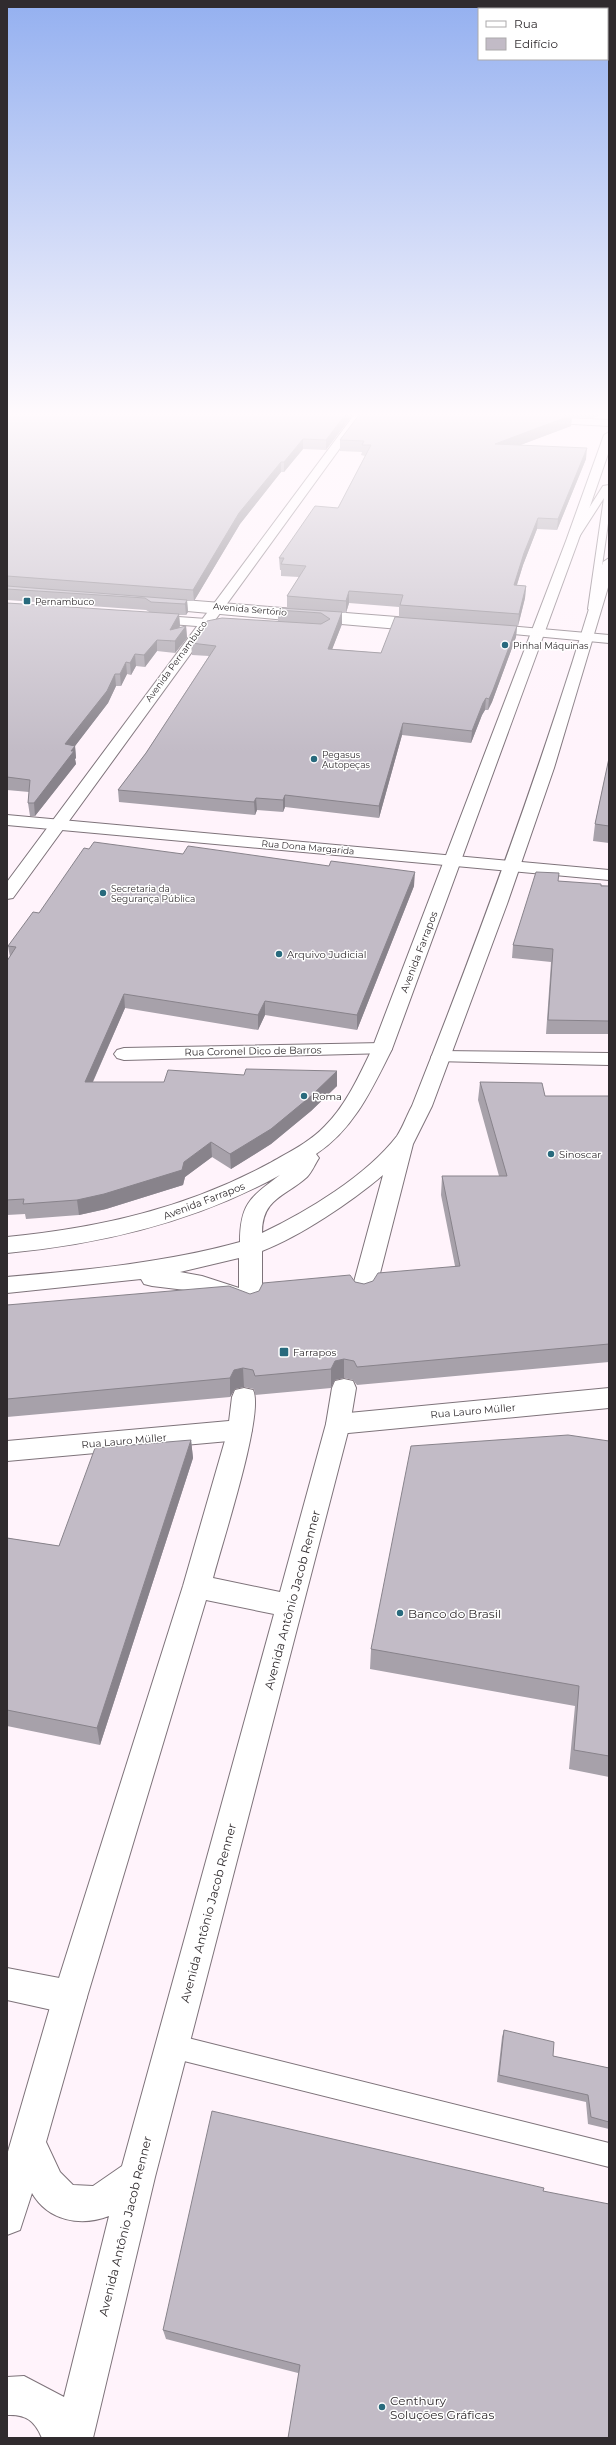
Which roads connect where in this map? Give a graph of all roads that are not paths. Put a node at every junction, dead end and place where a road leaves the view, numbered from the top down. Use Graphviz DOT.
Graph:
graph roads {
  1 [pos="277,525"];
  2 [pos="578,525"];
  3 [pos="582,525"];
  4 [pos="604,525"];
  5 [pos="572,541"];
  6 [pos="609,562"];
  7 [pos="214,609"];
  8 [pos="204,624"];
  9 [pos="478,632"];
  10 [pos="537,637"];
  11 [pos="588,638"];
  12 [pos="609,639"];
  13 [pos="7,820"];
  14 [pos="58,824"];
  15 [pos="453,860"];
  16 [pos="513,866"];
  17 [pos="609,875"];
  18 [pos="7,894"];
  19 [pos="382,1049"];
  20 [pos="124,1054"];
  21 [pos="441,1057"];
  22 [pos="609,1059"];
  23 [pos="404,1141"];
  24 [pos="316,1145"];
  25 [pos="7,1245"];
  26 [pos="251,1246"];
  27 [pos="111,1276"];
  28 [pos="7,1284"];
  29 [pos="363,1293"];
  30 [pos="344,1388"];
  31 [pos="244,1397"];
  32 [pos="609,1398"];
  33 [pos="338,1424"];
  34 [pos="240,1430"];
  35 [pos="7,1451"];
  36 [pos="197,1586"];
  37 [pos="290,1606"];
  38 [pos="7,1984"];
  39 [pos="70,1997"];
  40 [pos="172,2046"];
  41 [pos="29,2143"];
  42 [pos="609,2155"];
  43 [pos="137,2177"];
  44 [pos="7,2217"];
  45 [pos="7,2396"];
  46 [pos="62,2438"];
  47 [pos="73,2438"];
  1 -- 7 [label="main road, Avenida Pernambuco"];
  2 -- 5 [label="main road, Avenida Farrapos"];
  3 -- 5 [label="lane"];
  4 -- 11 [label="lane"];
  5 -- 10 [label="main road, Avenida Farrapos"];
  6 -- 11 [label="main road"];
  7 -- 8 [label="main road, Avenida Pernambuco"];
  7 -- 8 [label="main road, Avenida Sertório"];
  7 -- 8 [label="main road, Avenida Sertório"];
  8 -- 14 [label="main road, Avenida Pernambuco"];
  9 -- 10 [label="main road"];
  10 -- 11 [label="main road"];
  10 -- 15 [label="main road, Avenida Farrapos"];
  11 -- 12 [label="main road"];
  11 -- 16 [label="main road"];
  13 -- 14 [label="main road, Rua Dona Margarida"];
  14 -- 15 [label="main road, Rua Dona Margarida"];
  14 -- 18 [label="main road, Avenida Pernambuco"];
  15 -- 16 [label="main road, Rua Dona Margarida"];
  15 -- 19 [label="main road, Avenida Farrapos"];
  16 -- 17 [label="main road, Rua Dona Margarida"];
  16 -- 21 [label="main road"];
  19 -- 20 [label="main road, Rua Coronel Dico de Barros"];
  19 -- 24 [label="main road, Avenida Farrapos"];
  21 -- 22 [label="main road"];
  21 -- 23 [label="main road"];
  23 -- 26 [label="main road"];
  23 -- 29 [label="main road"];
  24 -- 25 [label="main road, Avenida Farrapos"];
  24 -- 26 [label="main road"];
  26 -- 27 [label="main road"];
  26 -- 27 [label="main road"];
  27 -- 28 [label="main road"];
  30 -- 33 [label="main road, Avenida Antônio Jacob Renner"];
  31 -- 34 [label="main road"];
  32 -- 33 [label="main road, Rua Lauro Müller"];
  33 -- 37 [label="main road, Avenida Antônio Jacob Renner"];
  34 -- 35 [label="main road, Rua Lauro Müller"];
  34 -- 36 [label="main road"];
  36 -- 37 [label="main road"];
  36 -- 39 [label="main road"];
  37 -- 40 [label="main road, Avenida Antônio Jacob Renner"];
  38 -- 39 [label="main road"];
  39 -- 41 [label="main road"];
  40 -- 42 [label="lane"];
  40 -- 43 [label="main road, Avenida Antônio Jacob Renner"];
  41 -- 43 [label="main road"];
  41 -- 44 [label="main road"];
  43 -- 47 [label="main road, Avenida Antônio Jacob Renner"];
  45 -- 46 [label="main road"];
}
